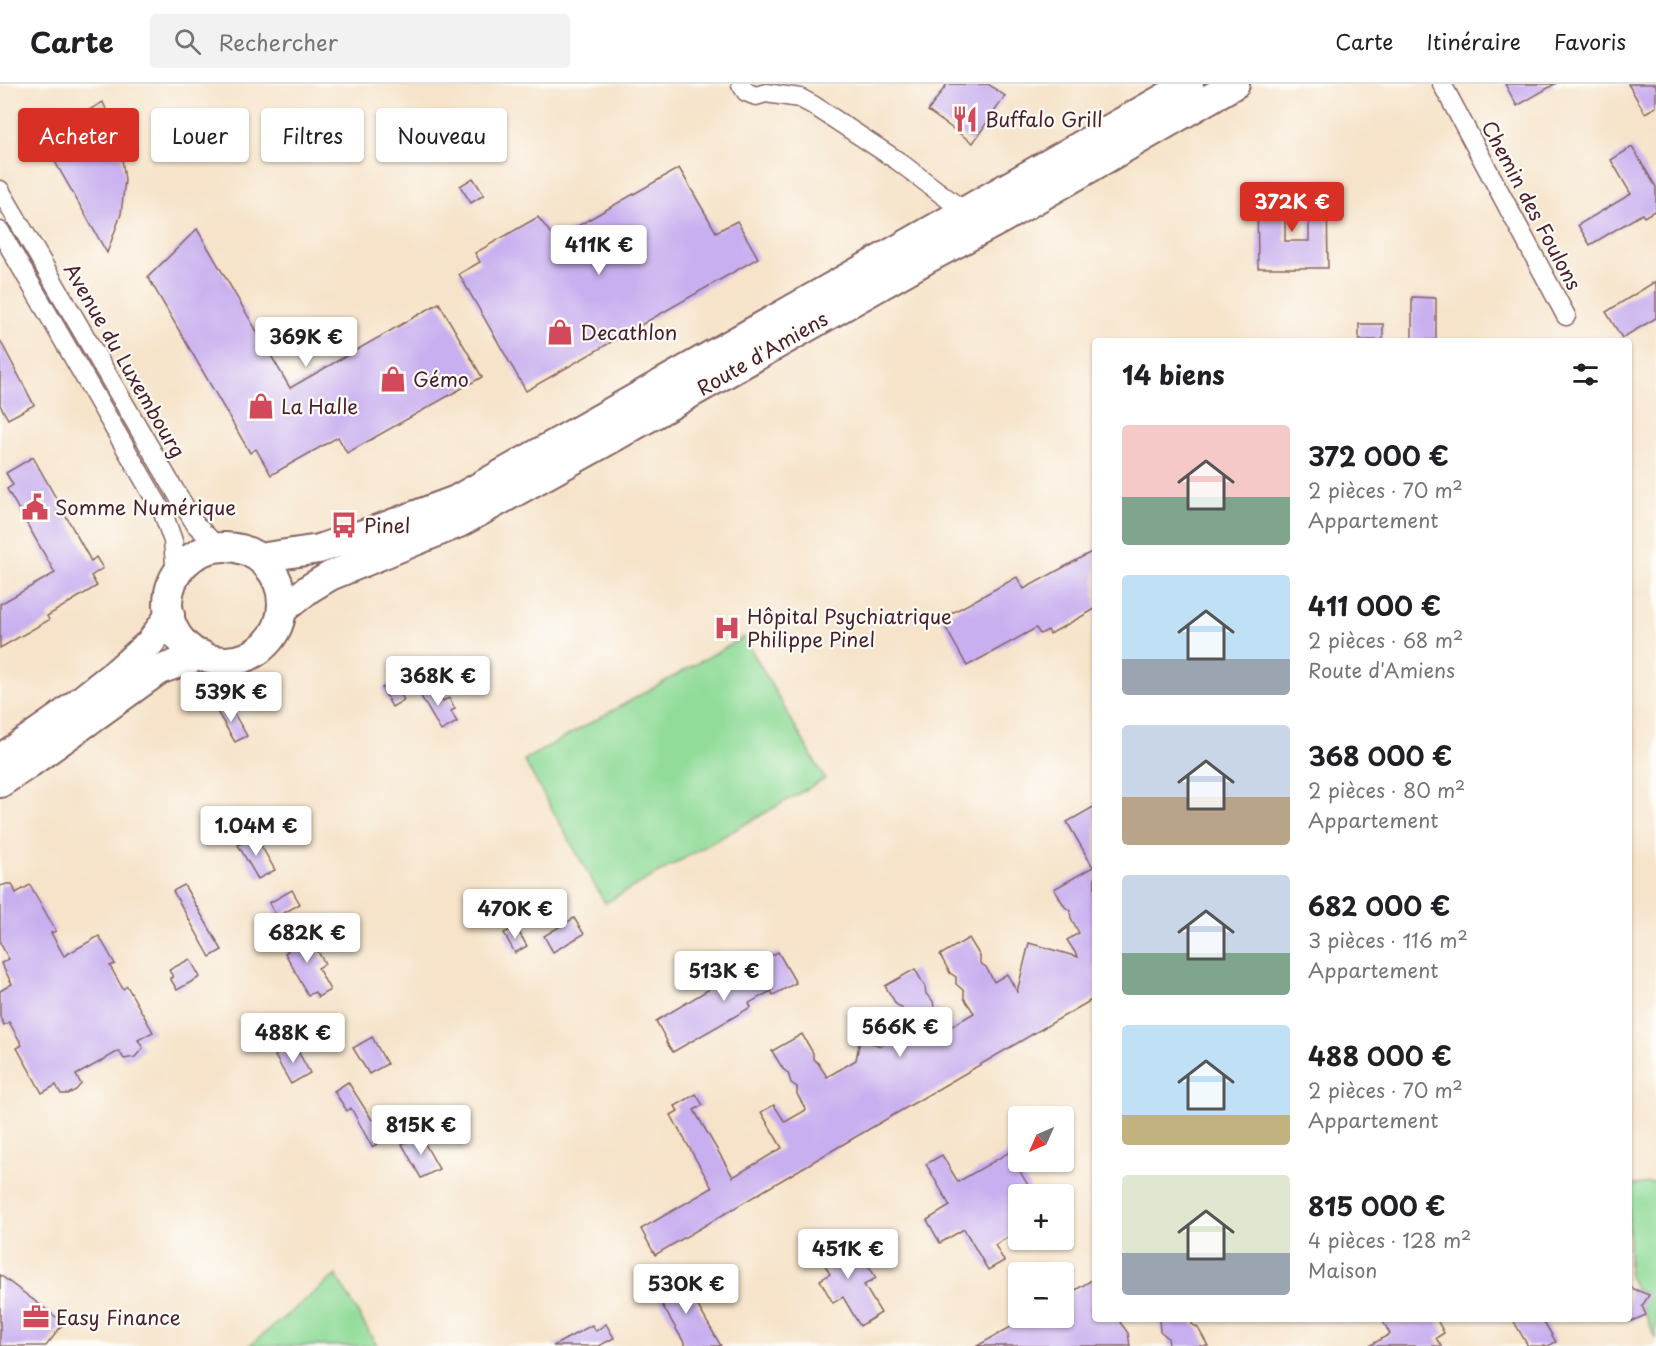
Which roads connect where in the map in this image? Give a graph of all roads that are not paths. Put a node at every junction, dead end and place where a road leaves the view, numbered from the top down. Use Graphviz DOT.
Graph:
graph roads {
  1 [pos="741,84"];
  2 [pos="1189,84"];
  3 [pos="1236,84"];
  4 [pos="1442,84"];
  5 [pos="771,87"];
  6 [pos="0,190"];
  7 [pos="972,221"];
  8 [pos="0,231"];
  9 [pos="1566,316"];
  10 [pos="218,547"];
  11 [pos="259,558"];
  12 [pos="176,575"];
  13 [pos="282,610"];
  14 [pos="170,615"];
  15 [pos="202,655"];
  16 [pos="0,759"];
  17 [pos="0,783"];
  1 -- 5 [label="street"];
  2 -- 7 [label="main road, Route d'Amiens"];
  3 -- 7 [label="main road, Route d'Amiens"];
  4 -- 9 [label="street, Chemin des Foulons"];
  5 -- 7 [label="street"];
  6 -- 10 [label="street, Avenue du Luxembourg"];
  7 -- 11 [label="main road, Route d'Amiens"];
  7 -- 13 [label="main road, Route d'Amiens"];
  8 -- 12 [label="street"];
  10 -- 11 [label="main road"];
  10 -- 12 [label="main road"];
  11 -- 13 [label="main road"];
  12 -- 14 [label="main road"];
  13 -- 15 [label="main road"];
  14 -- 15 [label="main road"];
  14 -- 16 [label="main road"];
  15 -- 17 [label="main road"];
}
